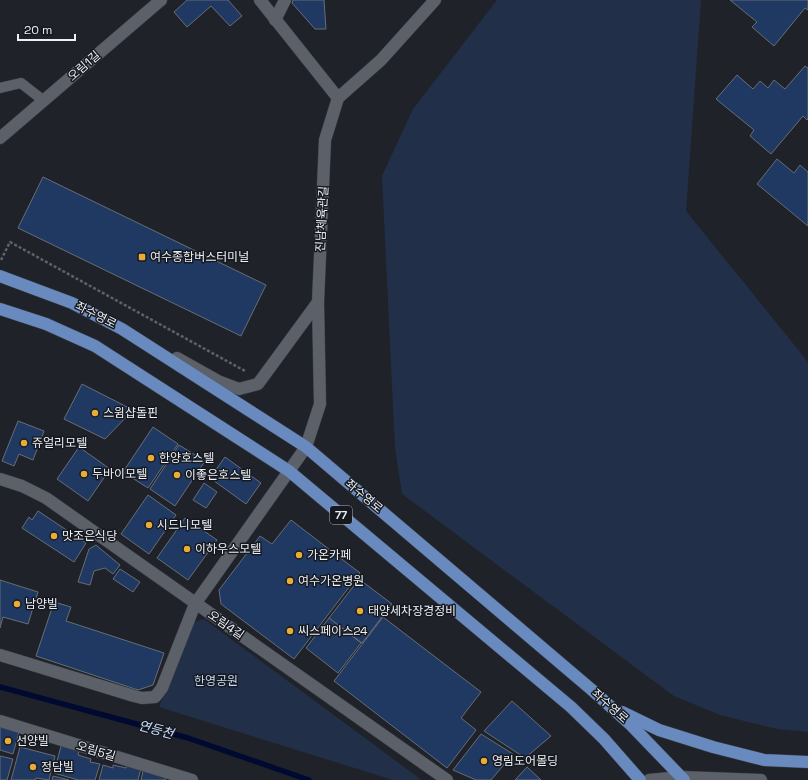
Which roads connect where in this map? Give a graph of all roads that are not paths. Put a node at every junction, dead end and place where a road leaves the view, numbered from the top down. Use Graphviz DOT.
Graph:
graph roads {
  1 [pos="161,0"];
  2 [pos="260,0"];
  3 [pos="285,0"];
  4 [pos="435,0"];
  5 [pos="276,20"];
  6 [pos="0,88"];
  7 [pos="338,98"];
  8 [pos="44,101"];
  9 [pos="0,138"];
  10 [pos="0,276"];
  11 [pos="318,302"];
  12 [pos="0,309"];
  13 [pos="122,328"];
  14 [pos="306,447"];
  15 [pos="289,471"];
  16 [pos="0,479"];
  17 [pos="195,604"];
  18 [pos="0,655"];
  19 [pos="610,706"];
  20 [pos="0,721"];
  21 [pos="808,762"];
  22 [pos="682,779"];
  23 [pos="192,780"];
  24 [pos="447,780"];
  25 [pos="640,780"];
  26 [pos="649,780"];
  27 [pos="761,780"];
  1 -- 8 [label="street, 오림1길"];
  2 -- 5 [label="street"];
  3 -- 5 [label="street"];
  4 -- 7 [label="street"];
  5 -- 7 [label="street"];
  6 -- 8 [label="lane"];
  7 -- 11 [label="street, 진남체육관길"];
  8 -- 9 [label="street, 오림1길"];
  10 -- 13 [label="main road, 좌수영로 / 77"];
  11 -- 13 [label="street"];
  11 -- 14 [label="street, 진남체육관길"];
  12 -- 15 [label="main road, 77"];
  13 -- 14 [label="main road, 좌수영로 / 77"];
  14 -- 15 [label="street, 진남체육관길"];
  14 -- 19 [label="main road, 좌수영로 / 77"];
  15 -- 17 [label="street, 진남체육관길"];
  15 -- 25 [label="main road, 77"];
  16 -- 17 [label="street, 오림4길"];
  17 -- 18 [label="street, 진남체육관길"];
  17 -- 24 [label="street, 오림4길"];
  19 -- 21 [label="main road"];
  19 -- 22 [label="main road, 좌수영로 / 77"];
  20 -- 23 [label="street, 오림5길"];
  22 -- 26 [label="street"];
  22 -- 27 [label="street"];
}
